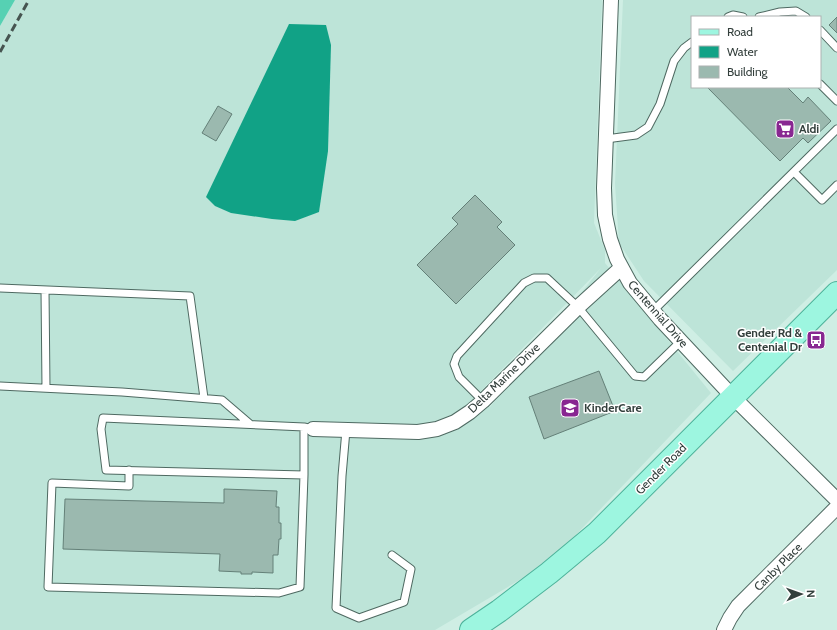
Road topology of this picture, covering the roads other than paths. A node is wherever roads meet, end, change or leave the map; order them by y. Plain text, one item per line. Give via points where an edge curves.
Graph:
1 (611, 0) edge
2 (763, 16) edge
3 (804, 16) edge
4 (821, 31) edge
5 (691, 43) edge
6 (837, 48) edge
7 (821, 85) edge
8 (837, 101) edge
9 (837, 130) edge
10 (606, 139) junction
11 (794, 172) junction
12 (837, 185) edge
13 (621, 268) junction
14 (0, 288) edge
15 (45, 290) junction
16 (837, 294) edge
17 (578, 307) junction
18 (653, 311) junction
19 (681, 341) junction
20 (0, 386) edge
21 (46, 388) junction
22 (733, 397) junction
23 (204, 398) junction
24 (483, 401) junction
25 (250, 424) junction
26 (309, 428) junction
27 (346, 430) junction
28 (129, 470) junction
29 (304, 475) junction
30 (837, 500) edge
31 (837, 507) edge
32 (392, 555) dead end
33 (471, 630) edge
34 (724, 630) edge

1 - 10 street, Centennial Drive
2 - 3 lane via 796,11
4 - 6 lane
5 - 10 lane via 674,61 660,104 648,128 636,136
7 - 8 lane
9 - 11 lane
10 - 13 street, Centennial Drive via 605,216 610,240
11 - 12 lane via 822,200
11 - 18 lane
13 - 17 street, Delta Marine Drive
13 - 18 street, Centennial Drive
14 - 15 lane
15 - 21 lane
15 - 23 lane via 190,296
16 - 22 main road, Gender Road
17 - 19 lane via 635,376 644,377
17 - 24 street, Delta Marine Drive
17 - 24 lane via 547,278 534,278 524,283 457,356 454,364 459,377
18 - 19 street, Centennial Drive
19 - 22 street, Centennial Drive
20 - 21 lane
21 - 23 lane
22 - 30 street, Centennial Drive
22 - 33 main road, Gender Road via 597,533 549,573
23 - 25 lane via 222,400
24 - 27 street, Delta Marine Drive via 454,422 437,429 418,432
25 - 26 lane
25 - 28 lane via 103,418 100,429 106,470
26 - 27 street, Delta Marine Drive
26 - 29 lane
27 - 32 lane via 336,608 359,618 404,602 411,569
28 - 29 lane
28 - 29 lane via 129,486 52,483 48,587 279,593 300,587
31 - 34 street, Canby Place via 738,606

